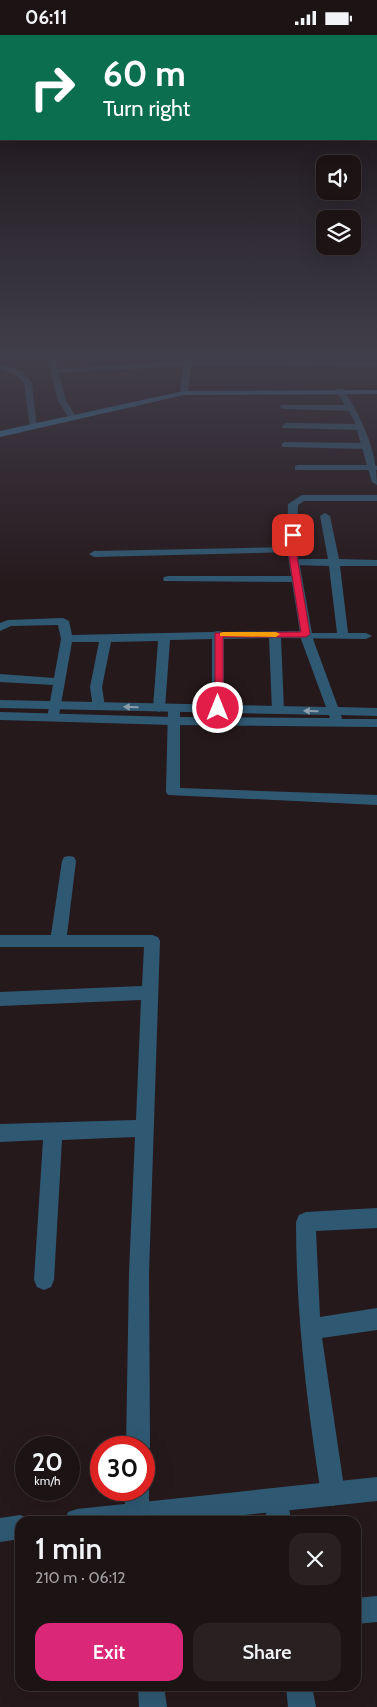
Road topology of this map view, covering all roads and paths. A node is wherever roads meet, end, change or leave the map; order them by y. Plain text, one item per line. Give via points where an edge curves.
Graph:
1 (362, 432) edge
2 (285, 445) dead end
3 (366, 446) junction
4 (298, 468) dead end
5 (374, 468) junction
6 (377, 482) edge
7 (377, 498) edge
8 (325, 516) dead end
9 (292, 550) junction
10 (94, 554) dead end
11 (294, 562) junction
12 (334, 562) junction
13 (377, 563) edge
14 (168, 579) dead end
15 (298, 579) junction
16 (0, 627) edge
17 (275, 634) junction
18 (218, 635) junction
19 (306, 635) junction
20 (164, 636) junction
21 (343, 636) junction
22 (366, 636) dead end
23 (106, 638) junction
24 (67, 639) junction
25 (0, 678) edge
26 (58, 682) junction
27 (0, 704) edge
28 (99, 707) junction
29 (158, 708) junction
30 (218, 708) junction
31 (278, 710) junction
32 (54, 712) junction
33 (377, 712) edge
34 (173, 715) junction
35 (0, 716) edge
36 (336, 716) junction
37 (377, 723) edge
38 (377, 800) edge
39 (69, 861) dead end
40 (0, 941) edge
41 (58, 941) junction
42 (150, 993) junction
43 (0, 999) edge
44 (145, 1128) junction
45 (53, 1131) junction
46 (0, 1133) edge
47 (377, 1218) edge
48 (44, 1280) dead end
49 (377, 1319) edge
50 (312, 1329) junction
51 (138, 1436) edge
52 (377, 1489) edge
53 (333, 1494) junction
54 (137, 1501) edge
55 (277, 1511) edge
56 (137, 1516) edge
57 (177, 1516) edge
58 (15, 1528) edge
59 (0, 1529) edge
60 (377, 1609) edge
61 (361, 1611) edge
62 (151, 1691) edge
63 (300, 1691) edge
64 (153, 1707) edge
65 (302, 1707) edge

1 - 3 street
2 - 3 street
3 - 5 street
4 - 5 street
5 - 6 street
7 - 9 street via 302,498 293,504
8 - 12 street
9 - 10 street
9 - 11 street
11 - 12 street
11 - 15 street
12 - 13 street
12 - 21 street
14 - 15 street
15 - 19 street
16 - 24 street via 8,623 63,621
17 - 18 street
17 - 19 street
17 - 31 street
18 - 20 street
18 - 30 street
19 - 21 street
19 - 36 street
20 - 23 street
20 - 29 street
21 - 22 street
23 - 24 street
23 - 28 street via 96,687
24 - 26 street
25 - 26 street
26 - 32 street
27 - 32 street
29 -> 28 street
28 - 32 street
29 - 34 street
30 - 31 street
30 - 34 street
36 -> 31 street
32 - 34 street
32 - 35 street
33 - 36 street
34 - 36 street
34 - 38 street via 173,792
36 - 37 street
39 - 41 street
40 - 41 street
41 - 42 street via 152,941
42 - 43 street
42 - 44 street
44 - 45 street
44 - 51 street via 139,1273
45 - 46 street
45 - 48 street
47 - 50 street via 306,1222
49 - 50 street
50 - 53 street via 318,1406
52 - 53 street
53 - 55 street
54 - 56 street
55 - 57 street
58 - 59 street
60 - 61 street
62 - 64 street
63 - 65 street

